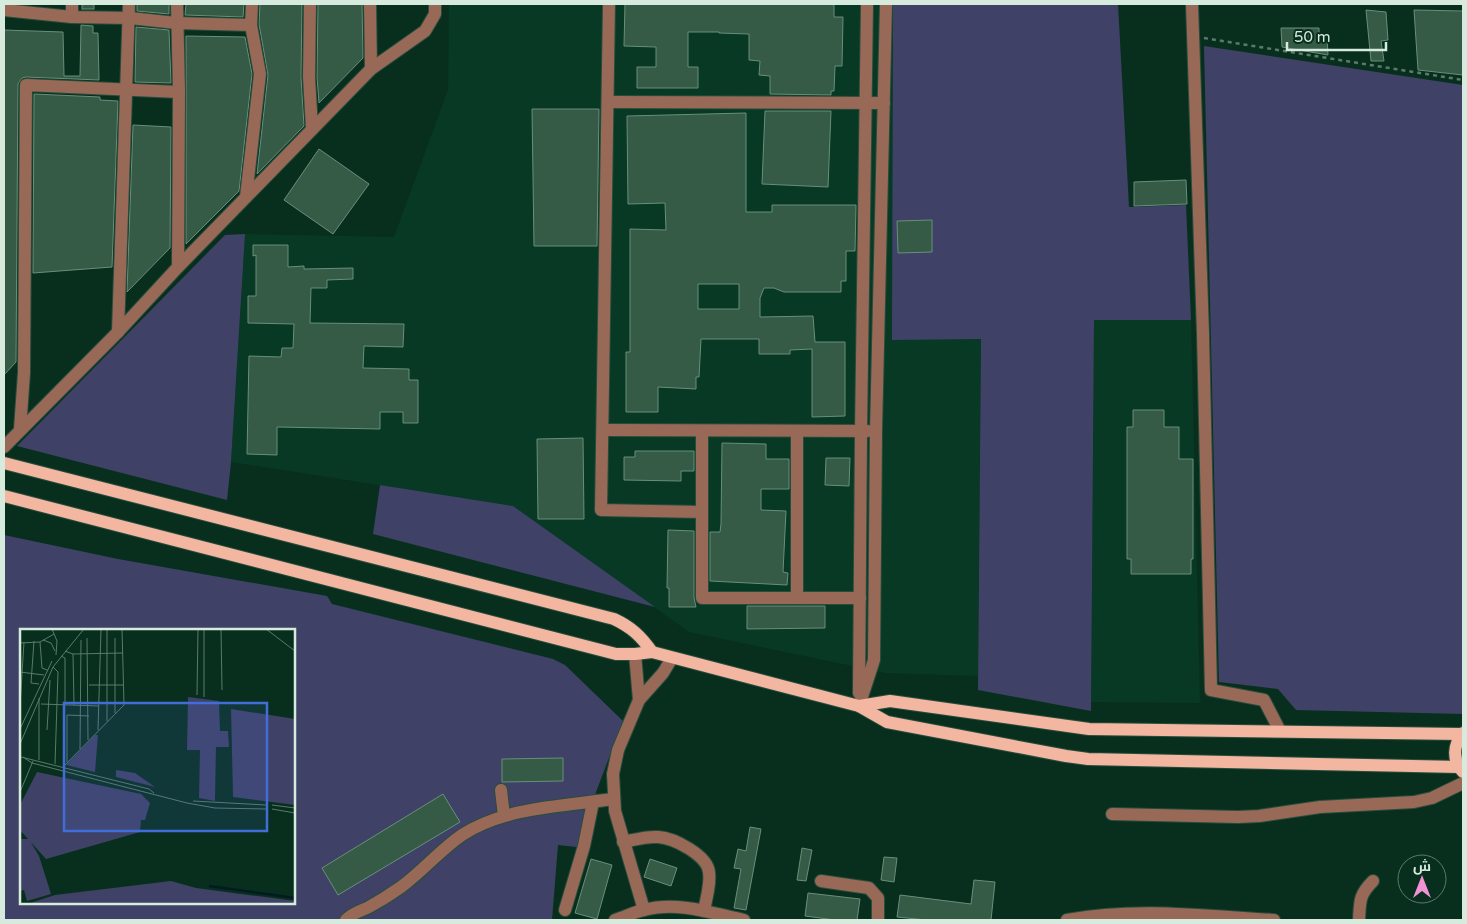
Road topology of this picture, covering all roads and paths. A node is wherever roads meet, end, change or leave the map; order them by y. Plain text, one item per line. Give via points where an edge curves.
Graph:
1 (130, 4) edge
2 (177, 4) edge
3 (252, 4) edge
4 (310, 4) edge
5 (370, 4) edge
6 (435, 4) edge
7 (610, 4) edge
8 (867, 4) edge
9 (886, 4) edge
10 (1192, 4) edge
11 (8, 8) edge
12 (72, 10) edge
13 (130, 18) junction
14 (176, 23) junction
15 (252, 24) junction
16 (1193, 37) junction
17 (371, 70) junction
18 (1463, 80) edge
19 (128, 89) junction
20 (179, 92) junction
21 (608, 102) junction
22 (865, 102) junction
23 (884, 103) junction
24 (312, 129) junction
25 (246, 197) junction
26 (178, 268) junction
27 (118, 332) junction
28 (20, 429) junction
29 (603, 430) junction
30 (702, 431) junction
31 (797, 431) junction
32 (861, 431) junction
33 (876, 431) junction
34 (4, 447) edge
35 (4, 462) edge
36 (4, 496) edge
37 (702, 512) junction
38 (797, 598) junction
39 (860, 598) junction
40 (652, 652) junction
41 (635, 654) junction
42 (672, 658) junction
43 (640, 700) junction
44 (859, 706) junction
45 (1280, 731) junction
46 (1463, 734) edge
47 (1462, 778) edge
48 (501, 790) dead end
49 (613, 799) junction
50 (593, 802) junction
51 (1112, 814) dead end
52 (504, 816) junction
53 (623, 842) junction
54 (821, 881) dead end
55 (1373, 881) dead end
56 (565, 910) dead end
57 (644, 910) junction
58 (704, 911) junction
59 (1158, 916) edge
60 (1118, 917) edge
61 (346, 920) edge
62 (615, 920) edge
63 (744, 920) edge
64 (878, 920) edge
65 (1068, 920) edge
66 (1274, 920) edge
67 (1359, 920) edge

1 - 13 street
2 - 14 street
3 - 15 street
4 - 24 street
5 - 17 street
6 - 17 street via 435,14 425,31
7 - 21 street
8 - 22 street
9 - 23 street
10 - 16 street
11 - 12 street
12 - 13 street
13 - 14 street
13 - 19 street
14 - 15 street
14 - 20 street
15 - 25 street via 260,74
16 - 18 path
16 - 45 street via 1210,690 1264,700
17 - 24 street
19 - 20 street
19 - 27 street
19 - 28 street via 26,85 24,373
20 - 26 street
21 - 22 street
21 - 29 street
22 - 23 street
22 - 32 street
23 - 33 street
24 - 25 street
25 - 26 street
26 - 27 street
27 - 28 street
28 - 34 street
29 - 30 street
29 - 37 street via 602,510
30 - 31 street
30 - 37 street
31 - 32 street
31 - 38 street
32 - 33 street
32 - 39 street
33 - 44 street via 874,660
35 - 40 main road via 614,619 642,638
36 - 41 main road via 616,654
37 - 38 street via 702,598
38 - 39 street
39 - 44 street
40 - 41 main road
40 - 42 main road
41 - 43 street
42 - 43 street
42 - 44 main road
43 - 49 street via 618,750 613,774
44 - 45 main road via 890,701 1089,729
44 - 47 main road via 887,722 1088,759
45 - 46 main road
46 - 47 main road via 1455,750
47 - 51 street via 1432,798 1414,802 1320,807 1238,818
48 - 52 street
49 - 50 street
49 - 53 street
50 - 52 street
50 - 56 street
52 - 61 street via 476,826 451,843 400,888
53 - 57 street
53 - 58 street via 648,837 667,838 700,856 710,875
54 - 64 street via 869,888 878,898
55 - 67 street via 1362,893
57 - 58 street via 676,906
57 - 62 street
58 - 63 street
59 - 60 street
59 - 66 street
60 - 65 street

